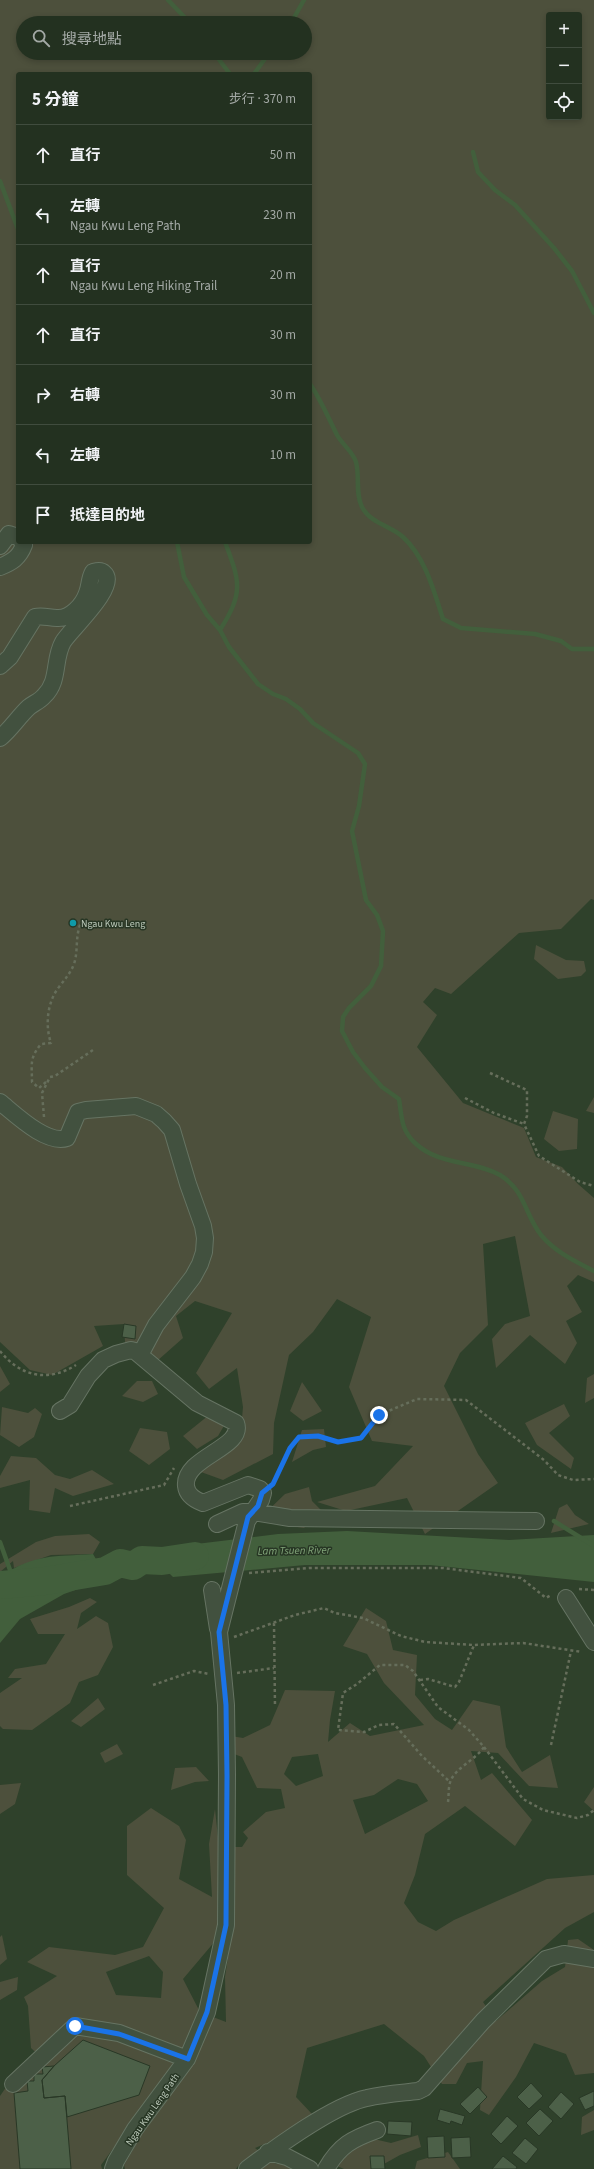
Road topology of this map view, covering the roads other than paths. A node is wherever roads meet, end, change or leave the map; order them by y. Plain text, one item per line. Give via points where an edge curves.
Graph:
1 (16, 536) edge
2 (23, 544) edge
3 (0, 546) edge
4 (0, 567) edge
5 (0, 666) edge
6 (0, 738) edge
7 (0, 1102) edge
8 (140, 1354) junction
9 (60, 1411) dead end
10 (253, 1512) junction
11 (536, 1521) dead end
12 (217, 1524) dead end
13 (212, 1590) dead end
14 (566, 1598) road end
15 (219, 1637) junction
16 (590, 1647) edge
17 (594, 1959) edge
18 (188, 2059) junction
19 (13, 2084) dead end
20 (377, 2130) dead end
21 (268, 2152) junction
22 (113, 2169) edge
23 (247, 2169) edge
24 (310, 2169) edge
25 (326, 2169) edge

1 - 3 street via 9,534
2 - 4 street via 21,554 12,562
5 - 6 street via 10,658 35,617 63,617 75,611 88,592 93,572 104,572 107,582 102,592 91,610 63,642 55,679 50,688
7 - 8 street via 29,1125 48,1136 62,1140 67,1138 78,1112 136,1106 156,1114 172,1130 203,1226 204,1252 193,1277 156,1325
8 - 9 street via 130,1350 103,1360 88,1376 70,1405
8 - 10 street, Ngau Kwu Leng Path via 197,1403 236,1423 237,1432 229,1441 193,1468 187,1479 186,1489 195,1500 202,1503 248,1485 255,1486 262,1493 261,1500
10 - 11 street via 290,1518
10 - 12 street via 243,1512
10 - 15 street, Ngau Kwu Leng Path via 248,1517
13 - 15 street
14 - 16 street
15 - 18 street, Ngau Kwu Leng Path via 226,1705 226,1925 207,2012
17 - 21 street via 564,1954 546,1959 482,2021 424,2088 356,2101
18 - 19 street via 119,2034 75,2026
18 - 22 street, Ngau Kwu Leng Path via 135,2129
20 - 25 street via 344,2144
21 - 23 street
21 - 24 street via 287,2157

